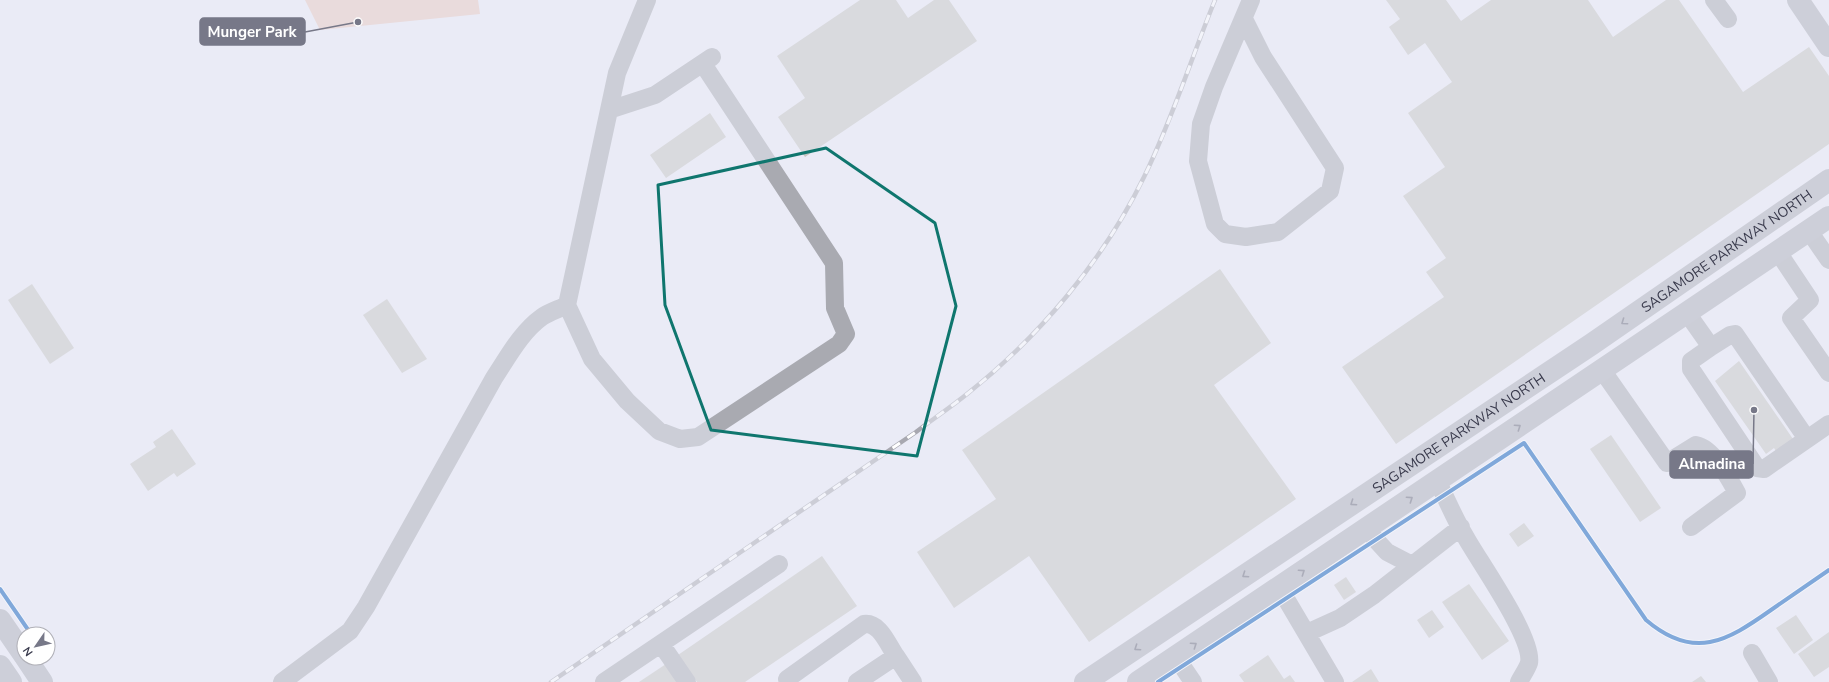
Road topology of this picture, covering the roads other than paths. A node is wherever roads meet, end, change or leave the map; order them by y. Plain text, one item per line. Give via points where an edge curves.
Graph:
1 (647, 0) edge
2 (1251, 0) edge
3 (1714, 0) edge
4 (1798, 0) edge
5 (1244, 19) junction
6 (1728, 19) dead end
7 (1829, 46) edge
8 (609, 110) junction
9 (1829, 180) edge
10 (1829, 217) edge
11 (1809, 231) junction
12 (1778, 252) junction
13 (1829, 260) edge
14 (567, 305) junction
15 (1687, 313) junction
16 (1711, 348) junction
17 (1602, 370) junction
18 (1829, 373) edge
19 (1829, 424) edge
20 (1807, 439) junction
21 (1437, 481) junction
22 (1461, 527) junction
23 (1691, 527) dead end
24 (1366, 529) junction
25 (779, 564) dead end
26 (1412, 565) junction
27 (1279, 587) junction
28 (0, 620) edge
29 (1307, 633) junction
30 (16, 643) edge
31 (661, 644) junction
32 (1752, 653) dead end
33 (896, 656) junction
34 (1176, 657) junction
35 (0, 666) edge
36 (31, 666) edge
37 (786, 681) edge
38 (11, 682) edge
39 (42, 682) edge
40 (282, 682) edge
41 (604, 682) edge
42 (687, 682) edge
43 (857, 682) edge
44 (913, 682) edge
45 (1085, 682) edge
46 (1138, 682) edge
47 (1193, 682) edge
48 (1335, 682) edge
49 (1519, 682) edge
50 (1770, 682) edge

1 - 8 street via 617,73
2 - 5 street
3 - 6 street
4 - 7 main road
5 - 5 street via 1201,124 1198,161 1214,224 1225,234 1246,237 1278,232 1330,191 1335,168 1263,57
8 - 14 street
8 - 14 street via 655,95 708,61 834,263 835,308 846,334 839,344 698,437 680,439 658,431 627,401 592,359
9 -> 45 main road, SAGAMORE PARKWAY NORTH via 1592,344
10 - 11 main road, SAGAMORE PARKWAY NORTH
11 - 12 main road, SAGAMORE PARKWAY NORTH
11 - 13 street
12 - 15 main road, SAGAMORE PARKWAY NORTH
12 - 18 street via 1810,300 1791,318
14 - 40 street via 542,317 515,345 350,631
15 - 16 street
15 - 17 main road, SAGAMORE PARKWAY NORTH
16 - 20 street via 1730,335 1736,334
16 - 20 street via 1691,362 1691,369 1757,468 1764,469
21 -> 17 main road, SAGAMORE PARKWAY NORTH
17 - 23 street via 1667,463 1696,445 1704,446 1729,476 1737,493
19 - 20 street
21 - 22 street
24 -> 21 main road, SAGAMORE PARKWAY NORTH
22 - 26 street
22 - 49 street via 1516,620 1526,645 1529,662
24 - 26 street via 1387,552
27 -> 24 main road, SAGAMORE PARKWAY NORTH
25 - 31 street
26 - 29 street via 1340,618
27 - 29 street
34 -> 27 main road, SAGAMORE PARKWAY NORTH
28 - 30 main road
29 - 48 street
31 - 41 street
31 - 42 street
32 - 50 street
33 - 37 street via 877,628 864,624
33 - 43 street
33 - 44 street
34 - 46 main road, SAGAMORE PARKWAY NORTH
34 - 47 street
35 - 38 main road
36 - 39 main road

